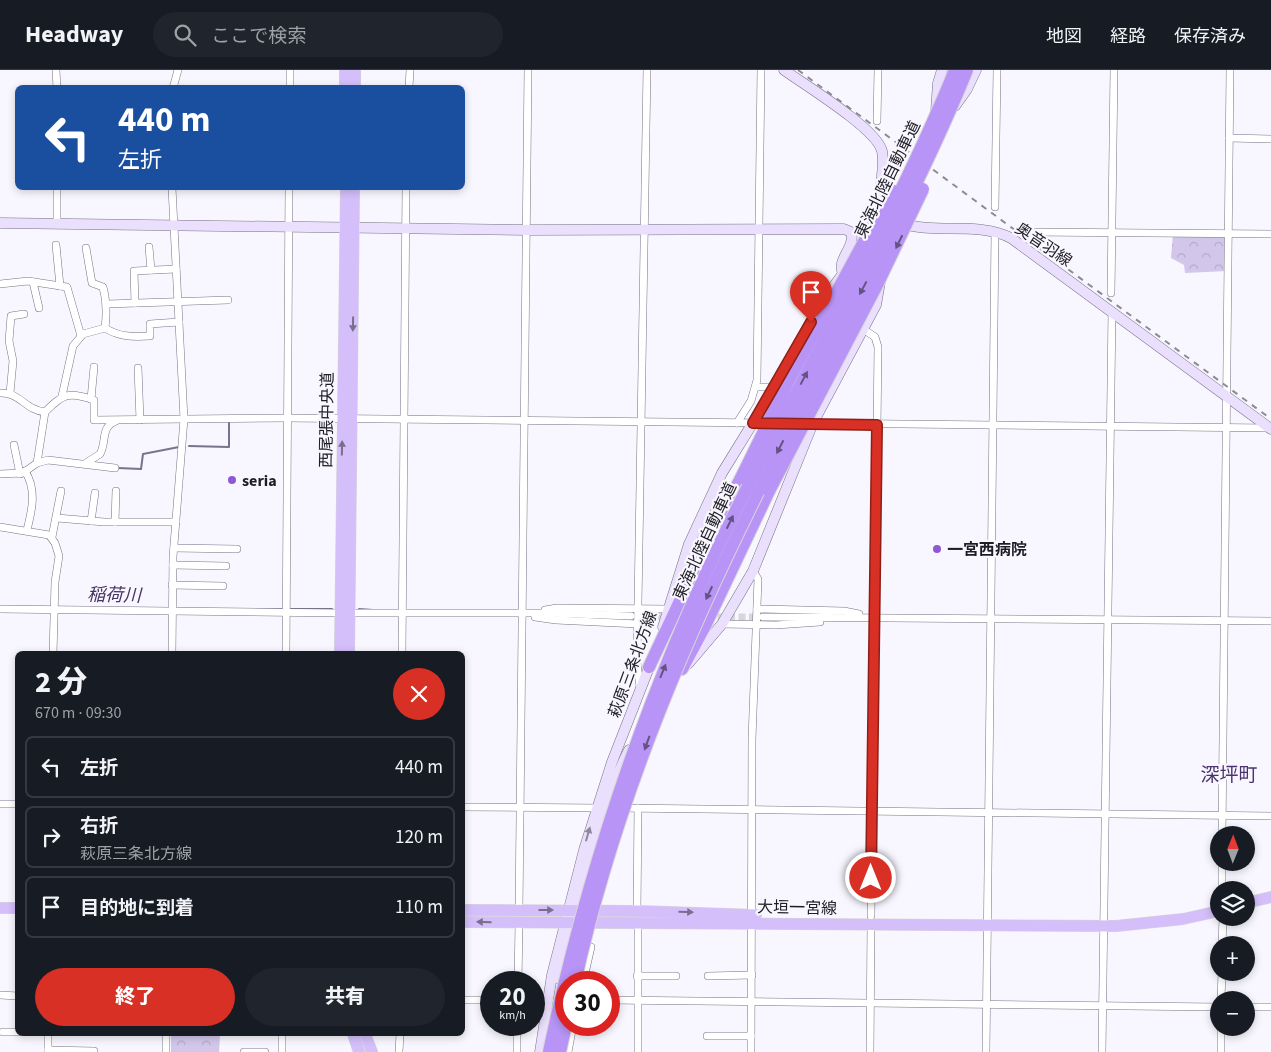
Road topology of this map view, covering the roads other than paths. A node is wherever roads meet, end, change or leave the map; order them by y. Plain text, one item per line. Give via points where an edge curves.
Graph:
1 (56, 70) edge
2 (178, 70) edge
3 (290, 70) edge
4 (345, 70) edge
5 (355, 70) edge
6 (410, 70) edge
7 (528, 70) edge
8 (646, 70) edge
9 (761, 70) edge
10 (784, 70) edge
11 (878, 70) edge
12 (942, 70) edge
13 (951, 70) edge
14 (955, 70) edge
15 (967, 70) edge
16 (976, 70) edge
17 (997, 70) edge
18 (1114, 70) edge
19 (1230, 70) edge
20 (56, 85) edge
21 (174, 85) edge
22 (290, 85) edge
23 (345, 85) edge
24 (354, 85) edge
25 (409, 85) edge
26 (955, 99) junction
27 (877, 122) dead end
28 (1229, 138) junction
29 (931, 139) junction
30 (1271, 139) edge
31 (57, 190) edge
32 (172, 190) edge
33 (289, 190) edge
34 (346, 190) edge
35 (354, 190) edge
36 (406, 190) edge
37 (995, 207) dead end
38 (893, 218) junction
39 (0, 223) edge
40 (57, 224) junction
41 (174, 225) junction
42 (289, 226) junction
43 (350, 227) junction
44 (405, 228) junction
45 (643, 229) junction
46 (758, 229) junction
47 (527, 230) junction
48 (995, 232) junction
49 (1030, 232) dead end
50 (1113, 234) junction
51 (1227, 234) junction
52 (1271, 234) edge
53 (56, 245) dead end
54 (149, 247) dead end
55 (86, 248) dead end
56 (176, 269) junction
57 (151, 270) junction
58 (843, 273) junction
59 (33, 282) junction
60 (0, 284) edge
61 (60, 286) junction
62 (1111, 293) dead end
63 (228, 300) dead end
64 (178, 302) junction
65 (135, 303) junction
66 (107, 304) junction
67 (820, 305) junction
68 (39, 308) dead end
69 (1112, 310) junction
70 (24, 314) dead end
71 (179, 322) junction
72 (105, 328) junction
73 (863, 328) junction
74 (81, 336) junction
75 (94, 367) dead end
76 (138, 368) dead end
77 (756, 387) junction
78 (775, 388) junction
79 (0, 393) edge
80 (10, 393) junction
81 (62, 396) junction
82 (1228, 397) junction
83 (91, 399) junction
84 (45, 412) junction
85 (287, 418) junction
86 (347, 418) junction
87 (184, 419) junction
88 (406, 419) junction
89 (118, 420) junction
90 (140, 420) junction
91 (524, 420) junction
92 (643, 422) junction
93 (737, 423) junction
94 (753, 423) junction
95 (813, 423) junction
96 (877, 425) junction
97 (994, 425) junction
98 (1110, 426) junction
99 (1226, 428) junction
100 (1270, 428) edge
101 (14, 445) dead end
102 (37, 463) junction
103 (86, 463) junction
104 (115, 468) dead end
105 (22, 472) junction
106 (1, 475) edge
107 (61, 491) dead end
108 (116, 492) dead end
109 (95, 493) dead end
110 (57, 518) junction
111 (91, 521) junction
112 (115, 522) junction
113 (176, 522) junction
114 (0, 528) edge
115 (27, 530) junction
116 (52, 537) junction
117 (174, 548) junction
118 (238, 549) dead end
119 (173, 565) junction
120 (226, 566) dead end
121 (753, 571) junction
122 (172, 585) junction
123 (223, 586) dead end
124 (53, 609) junction
125 (638, 609) junction
126 (668, 609) junction
127 (757, 609) junction
128 (0, 610) edge
129 (172, 611) junction
130 (286, 612) junction
131 (345, 613) junction
132 (402, 614) junction
133 (522, 615) junction
134 (631, 616) tunnel mouth
135 (763, 617) tunnel mouth
136 (875, 617) junction
137 (992, 619) junction
138 (1106, 620) junction
139 (1224, 621) junction
140 (1271, 621) edge
141 (638, 624) junction
142 (722, 624) junction
143 (756, 625) junction
144 (53, 651) edge
145 (172, 651) edge
146 (286, 651) edge
147 (340, 651) edge
148 (349, 651) edge
149 (402, 651) edge
150 (649, 667) junction
151 (680, 673) junction
152 (640, 688) junction
153 (0, 804) edge
154 (15, 804) edge
155 (465, 807) edge
156 (520, 807) junction
157 (601, 808) junction
158 (638, 808) junction
159 (754, 809) junction
160 (871, 811) junction
161 (988, 813) junction
162 (1105, 813) junction
163 (1223, 815) junction
164 (1271, 816) edge
165 (1222, 826) edge
166 (1271, 890) edge
167 (1255, 894) edge
168 (1271, 897) edge
169 (1255, 901) edge
170 (1210, 906) edge
171 (0, 908) edge
172 (15, 908) edge
173 (465, 910) edge
174 (519, 910) junction
175 (571, 910) junction
176 (1210, 913) edge
177 (0, 914) edge
178 (15, 914) edge
179 (637, 916) junction
180 (752, 918) junction
181 (871, 920) junction
182 (988, 921) junction
183 (465, 922) edge
184 (568, 922) junction
185 (1105, 922) junction
186 (519, 923) junction
187 (592, 947) dead end
188 (518, 971) edge
189 (578, 971) edge
190 (586, 971) edge
191 (637, 976) junction
192 (676, 976) dead end
193 (708, 976) dead end
194 (752, 976) junction
195 (0, 995) edge
196 (15, 996) edge
197 (465, 1000) edge
198 (480, 1000) edge
199 (547, 1000) joint
200 (620, 1000) edge
201 (637, 1000) junction
202 (752, 1001) junction
203 (869, 1003) junction
204 (986, 1004) junction
205 (1102, 1005) junction
206 (1210, 1007) edge
207 (1255, 1007) edge
208 (1271, 1007) edge
209 (3, 1032) dead end
210 (15, 1032) edge
211 (48, 1036) edge
212 (166, 1036) edge
213 (282, 1036) edge
214 (354, 1036) edge
215 (366, 1036) edge
216 (400, 1036) edge
217 (518, 1036) edge
218 (549, 1036) junction
219 (563, 1036) edge
220 (571, 1036) edge
221 (707, 1036) dead end
222 (752, 1036) junction
223 (1221, 1036) edge
224 (570, 1040) junction
225 (48, 1051) edge
226 (94, 1051) edge
227 (166, 1052) edge
228 (244, 1052) edge
229 (265, 1052) edge
230 (282, 1052) edge
231 (359, 1052) edge
232 (372, 1052) edge
233 (399, 1052) edge
234 (517, 1052) edge
235 (540, 1052) edge
236 (548, 1052) edge
237 (560, 1052) edge
238 (568, 1052) edge
239 (638, 1052) edge
240 (751, 1052) edge
241 (870, 1052) edge
242 (986, 1052) edge
243 (1102, 1052) edge
244 (1221, 1052) edge

1 - 20 street
2 - 21 street
3 - 22 street
4 - 23 main road
5 - 24 main road
6 - 25 street
7 - 47 street
8 - 45 street
9 - 46 street
10 - 38 main road via 866,129 879,143 883,159 882,205
11 - 27 street
12 - 29 main road, 萩原三条北方線
13 - 150 highway, bridge via 920,138 789,380 714,528
236 -> 14 highway, 東海北陸自動車道, bridge via 591,880 624,775 665,666 733,516 908,175
15 - 26 highway, 東海北陸自動車道, bridge
16 - 29 main road, 萩原三条北方線 via 967,89
17 - 37 street
18 - 50 street
19 - 28 street
26 -> 151 highway, bridge via 927,179 900,239
26 -> 189 highway, 東海北陸自動車道, bridge via 919,181 776,456 699,615 631,787
28 - 30 street
28 - 51 street
29 - 38 main road, 萩原三条北方線
31 - 40 street
32 - 41 street
33 - 42 street
34 - 43 main road, 西尾張中央道
35 - 43 main road, 西尾張中央道
36 - 44 street
38 - 48 main road, 奥音羽線 via 923,229
38 - 58 main road, 萩原三条北方線 via 881,235
38 - 73 main road, 萩原三条北方線 via 884,246 879,296
39 - 40 main road
40 - 41 main road
41 - 42 main road
41 - 56 street
42 - 43 main road
42 - 85 street
43 - 44 main road
43 - 86 main road, 西尾張中央道
44 - 47 main road
44 - 88 street
45 - 46 main road
45 - 47 main road
45 - 92 street
46 - 58 main road via 850,230 853,242 841,264
46 - 77 street
47 - 91 street
48 - 69 main road, 奥音羽線 via 1011,238
48 - 97 street
49 - 50 street
50 - 51 street
50 - 62 street
51 - 52 street
51 - 82 street
53 - 61 street
54 - 57 street
55 - 66 street via 92,283 104,288
56 - 57 street
56 - 64 street
57 - 65 street via 134,270
58 - 67 main road, 萩原三条北方線
59 - 60 street
59 - 61 street
59 - 68 street
61 - 74 street via 69,289
63 - 64 street
64 - 65 street
64 - 71 street
65 - 66 street
66 - 72 street
67 - 73 street
67 - 78 main road, 萩原三条北方線
69 - 82 main road, 奥音羽線
69 - 98 street
70 - 80 street via 11,316 9,341 13,366
71 - 72 street via 150,324 150,336 118,335
71 - 87 street
72 - 74 street
73 - 95 main road, 萩原三条北方線
73 - 96 street via 877,342
74 - 81 street via 70,353
75 - 83 street
76 - 90 street
77 - 78 street
77 - 93 street via 752,401
78 - 94 main road, 萩原三条北方線
79 - 80 street
80 - 84 street via 33,410
81 - 83 street
81 - 84 street
82 - 99 street
82 - 100 main road, 奥音羽線
83 - 89 street via 94,400 94,420
84 - 102 street
85 - 86 street
85 - 87 street
85 - 130 street
86 - 88 street
86 - 131 main road, 西尾張中央道
87 - 90 street
87 - 113 street
88 - 91 street
88 - 132 street
89 - 90 street
89 - 103 street via 108,424 100,454
91 - 92 street
91 - 133 street
92 - 93 street
92 - 125 street
93 - 94 street
94 - 95 street
94 - 126 main road, 萩原三条北方線 via 707,503 689,544
95 - 96 street
95 - 121 main road, 萩原三条北方線
96 - 97 street
96 - 136 street
97 - 98 street
97 - 137 street
98 - 99 street
98 - 138 street
99 - 100 street
99 - 139 street
101 - 105 street
102 - 103 street via 61,460
102 - 105 street
103 - 104 street
105 - 106 street
105 - 115 street via 33,488
107 - 110 street
108 - 112 street
109 - 111 street
110 - 111 street
110 - 116 street
111 - 112 street
112 - 113 street
113 - 117 street
114 - 115 street
115 - 116 street
116 - 124 street via 59,556
117 - 118 street
117 - 119 street
119 - 120 street
119 - 122 street
121 - 127 street via 758,579
121 - 142 main road, 萩原三条北方線
122 - 123 street
122 - 129 street
124 - 128 street
124 - 129 street
124 - 144 street
125 - 126 street
125 - 133 street via 557,608
125 - 141 street
126 - 150 main road, 萩原三条北方線
127 - 136 street via 844,611
127 - 143 street
129 - 130 street
129 - 145 street
130 - 131 street
130 - 146 street
131 - 132 street
131 - 147 main road, 西尾張中央道
131 - 148 main road, 西尾張中央道
132 - 133 street
132 - 149 street
133 - 134 street
133 - 141 street
133 - 156 street
135 - 136 street
136 - 137 street
136 - 143 street
136 - 160 street
137 - 138 street
137 - 161 street
138 - 139 street
138 - 162 street
139 - 140 street
139 - 163 street
141 - 152 street
142 - 143 street
142 - 151 main road, 萩原三条北方線
143 - 159 street via 752,740
150 - 152 main road, 萩原三条北方線
151 - 157 main road, 萩原三条北方線 via 632,744
152 - 157 main road, 萩原三条北方線
153 - 154 street
155 - 156 street
156 - 157 street
156 - 174 street
157 - 158 street
157 - 175 main road, 萩原三条北方線
158 - 159 street
158 - 179 street
159 - 160 street
159 - 180 street
160 - 161 street
160 - 181 street
161 - 162 street
161 - 182 street
162 - 163 street
162 - 185 street
163 - 164 street
163 - 165 street
166 - 167 main road
168 - 169 main road
170 - 185 main road, 大垣一宮線
171 - 172 main road
173 - 174 main road, 大垣一宮線
174 -> 175 main road, 大垣一宮線
175 - 179 main road, 大垣一宮線
175 - 184 main road, 萩原三条北方線
176 - 185 main road, 大垣一宮線 via 1146,924
177 - 178 main road
179 - 180 main road, 大垣一宮線
179 - 184 main road, 大垣一宮線
179 - 191 street
180 - 181 main road, 大垣一宮線
180 - 194 street
181 - 182 main road, 大垣一宮線
181 - 203 street
182 - 185 main road, 大垣一宮線
182 - 204 street
186 -> 183 main road, 大垣一宮線
184 - 186 main road, 大垣一宮線
184 - 199 main road, 萩原三条北方線
184 - 218 main road, 萩原三条北方線
185 - 205 street
186 - 188 street
187 - 190 street
191 - 192 street
191 - 201 street
193 - 194 street
194 - 202 street
195 - 196 street
197 - 198 street
199 - 235 main road, 萩原三条北方線
200 - 201 street
201 - 202 street
201 - 239 street
202 - 203 street
202 - 222 street
203 - 204 street
203 - 241 street
204 - 205 street
204 - 242 street
205 - 206 street
205 - 243 street
207 - 208 street
209 - 210 street
211 - 225 street
212 - 227 street
213 - 230 street
214 - 231 main road
215 - 232 main road
216 - 233 street
217 - 234 street
218 - 224 street
218 - 236 main road, 萩原三条北方線
219 - 237 highway, bridge
220 - 224 street
221 - 222 street
222 - 240 street
223 - 244 street
224 - 238 street
225 - 226 street
228 - 229 street

